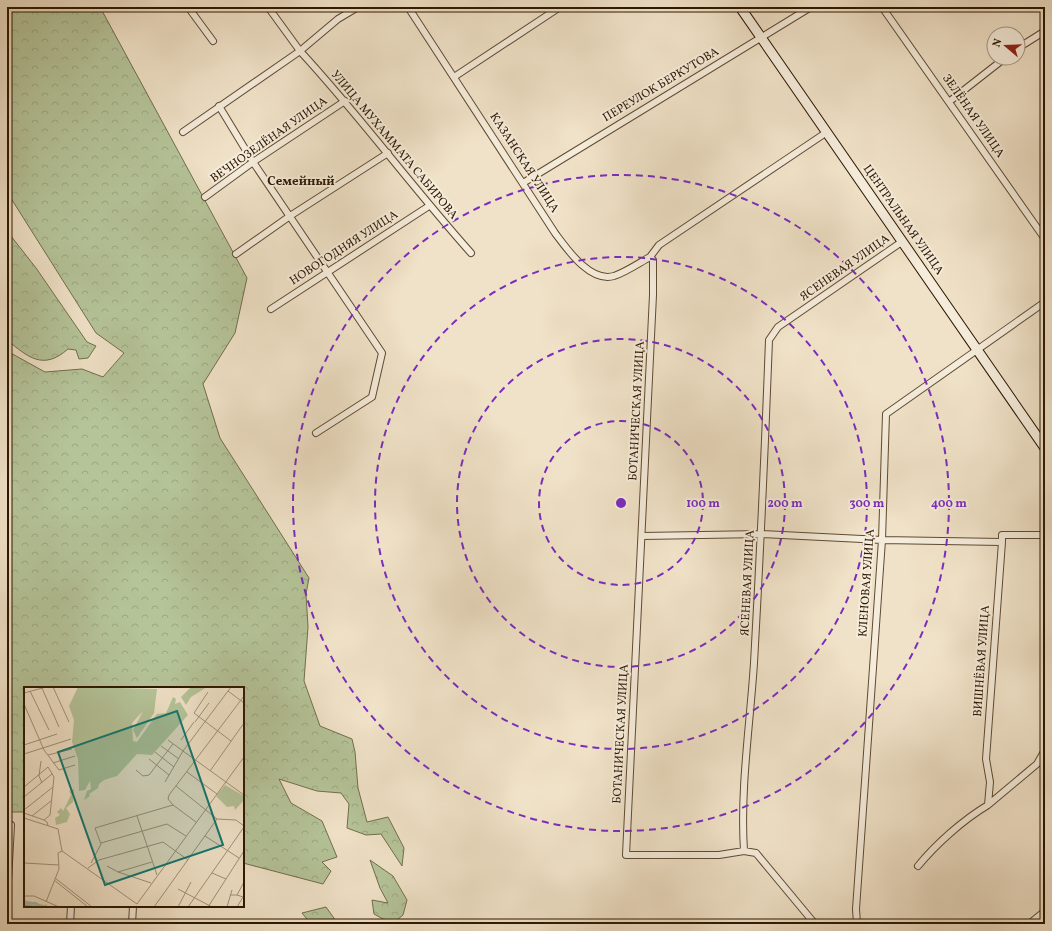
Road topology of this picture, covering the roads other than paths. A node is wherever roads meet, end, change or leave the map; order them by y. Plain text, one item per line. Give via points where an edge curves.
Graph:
1 (188, 7) edge
2 (268, 7) edge
3 (358, 7) edge
4 (408, 7) edge
5 (560, 7) edge
6 (740, 7) edge
7 (811, 7) edge
8 (882, 7) edge
9 (1045, 32) edge
10 (761, 37) junction
11 (213, 41) dead end
12 (1026, 43) edge
13 (300, 51) junction
14 (995, 66) edge
15 (454, 77) junction
16 (345, 101) junction
17 (950, 101) junction
18 (219, 106) junction
19 (183, 132) dead end
20 (827, 132) junction
21 (388, 153) junction
22 (253, 162) junction
23 (523, 182) junction
24 (205, 197) dead end
25 (429, 206) junction
26 (290, 216) junction
27 (1045, 239) edge
28 (903, 241) junction
29 (471, 253) dead end
30 (236, 254) dead end
31 (650, 257) junction
32 (327, 272) junction
33 (1045, 302) edge
34 (271, 309) dead end
35 (977, 348) junction
36 (316, 433) dead end
37 (1045, 448) edge
38 (762, 534) junction
39 (1045, 535) edge
40 (642, 536) junction
41 (882, 540) junction
42 (1002, 542) junction
43 (1045, 750) edge
44 (988, 805) junction
45 (11, 825) dead end
46 (744, 851) junction
47 (918, 866) dead end
48 (7, 900) edge
49 (71, 907) edge
50 (133, 907) edge
51 (1045, 911) edge
52 (70, 924) edge
53 (132, 924) edge
54 (815, 924) edge
55 (857, 924) edge
56 (1029, 924) edge

1 - 11 street
2 - 13 street, УЛИЦА МУХАММАТА САБИРОВА
3 - 13 street via 338,19
4 - 15 street, КАЗАНСКАЯ УЛИЦА
5 - 15 street
6 - 10 street, ЦЕНТРАЛЬНАЯ УЛИЦА
7 - 10 street, ПЕРЕУЛОК БЕРКУТОВА
8 - 17 street, ЗЕЛЁНАЯ УЛИЦА
9 - 12 street
10 - 20 street, ЦЕНТРАЛЬНАЯ УЛИЦА
10 - 23 street, ПЕРЕУЛОК БЕРКУТОВА
13 - 16 street, УЛИЦА МУХАММАТА САБИРОВА
13 - 18 street
14 - 17 street
15 - 23 street, КАЗАНСКАЯ УЛИЦА
16 - 21 street, УЛИЦА МУХАММАТА САБИРОВА
16 - 22 street, ВЕЧНОЗЕЛЁНАЯ УЛИЦА
17 - 27 street, ЗЕЛЁНАЯ УЛИЦА
18 - 19 street
18 - 22 street
20 - 28 street, ЦЕНТРАЛЬНАЯ УЛИЦА
20 - 31 street via 659,245
21 - 25 street, УЛИЦА МУХАММАТА САБИРОВА
21 - 26 street
22 - 24 street, ВЕЧНОЗЕЛЁНАЯ УЛИЦА
22 - 26 street
23 - 31 street, КАЗАНСКАЯ УЛИЦА via 569,253 585,268 600,276 614,276
25 - 29 street, УЛИЦА МУХАММАТА САБИРОВА
25 - 32 street, НОВОГОДНЯЯ УЛИЦА
26 - 30 street
26 - 32 street
28 - 35 street, ЦЕНТРАЛЬНАЯ УЛИЦА
28 - 38 street, ЯСЕНЕВАЯ УЛИЦА via 778,327 769,340
31 - 40 street, БОТАНИЧЕСКАЯ УЛИЦА via 653,295
32 - 34 street, НОВОГОДНЯЯ УЛИЦА
32 - 36 street via 382,352 372,397
33 - 35 street, КЛЕНОВАЯ УЛИЦА
35 - 37 street, ЦЕНТРАЛЬНАЯ УЛИЦА
35 - 41 street, КЛЕНОВАЯ УЛИЦА via 886,414
38 - 40 street
38 - 41 street
38 - 46 street, ЯСЕНЕВАЯ УЛИЦА via 742,818
39 - 42 street via 1002,535
40 - 46 street, БОТАНИЧЕСКАЯ УЛИЦА via 626,856 719,855
41 - 42 street
41 - 55 street, КЛЕНОВАЯ УЛИЦА
42 - 44 street, ВИШНЁВАЯ УЛИЦА via 986,759 990,782
43 - 44 street via 1037,764
44 - 47 street via 941,841
45 - 48 street
46 - 54 street via 756,853
49 - 52 street
50 - 53 street
51 - 56 street

